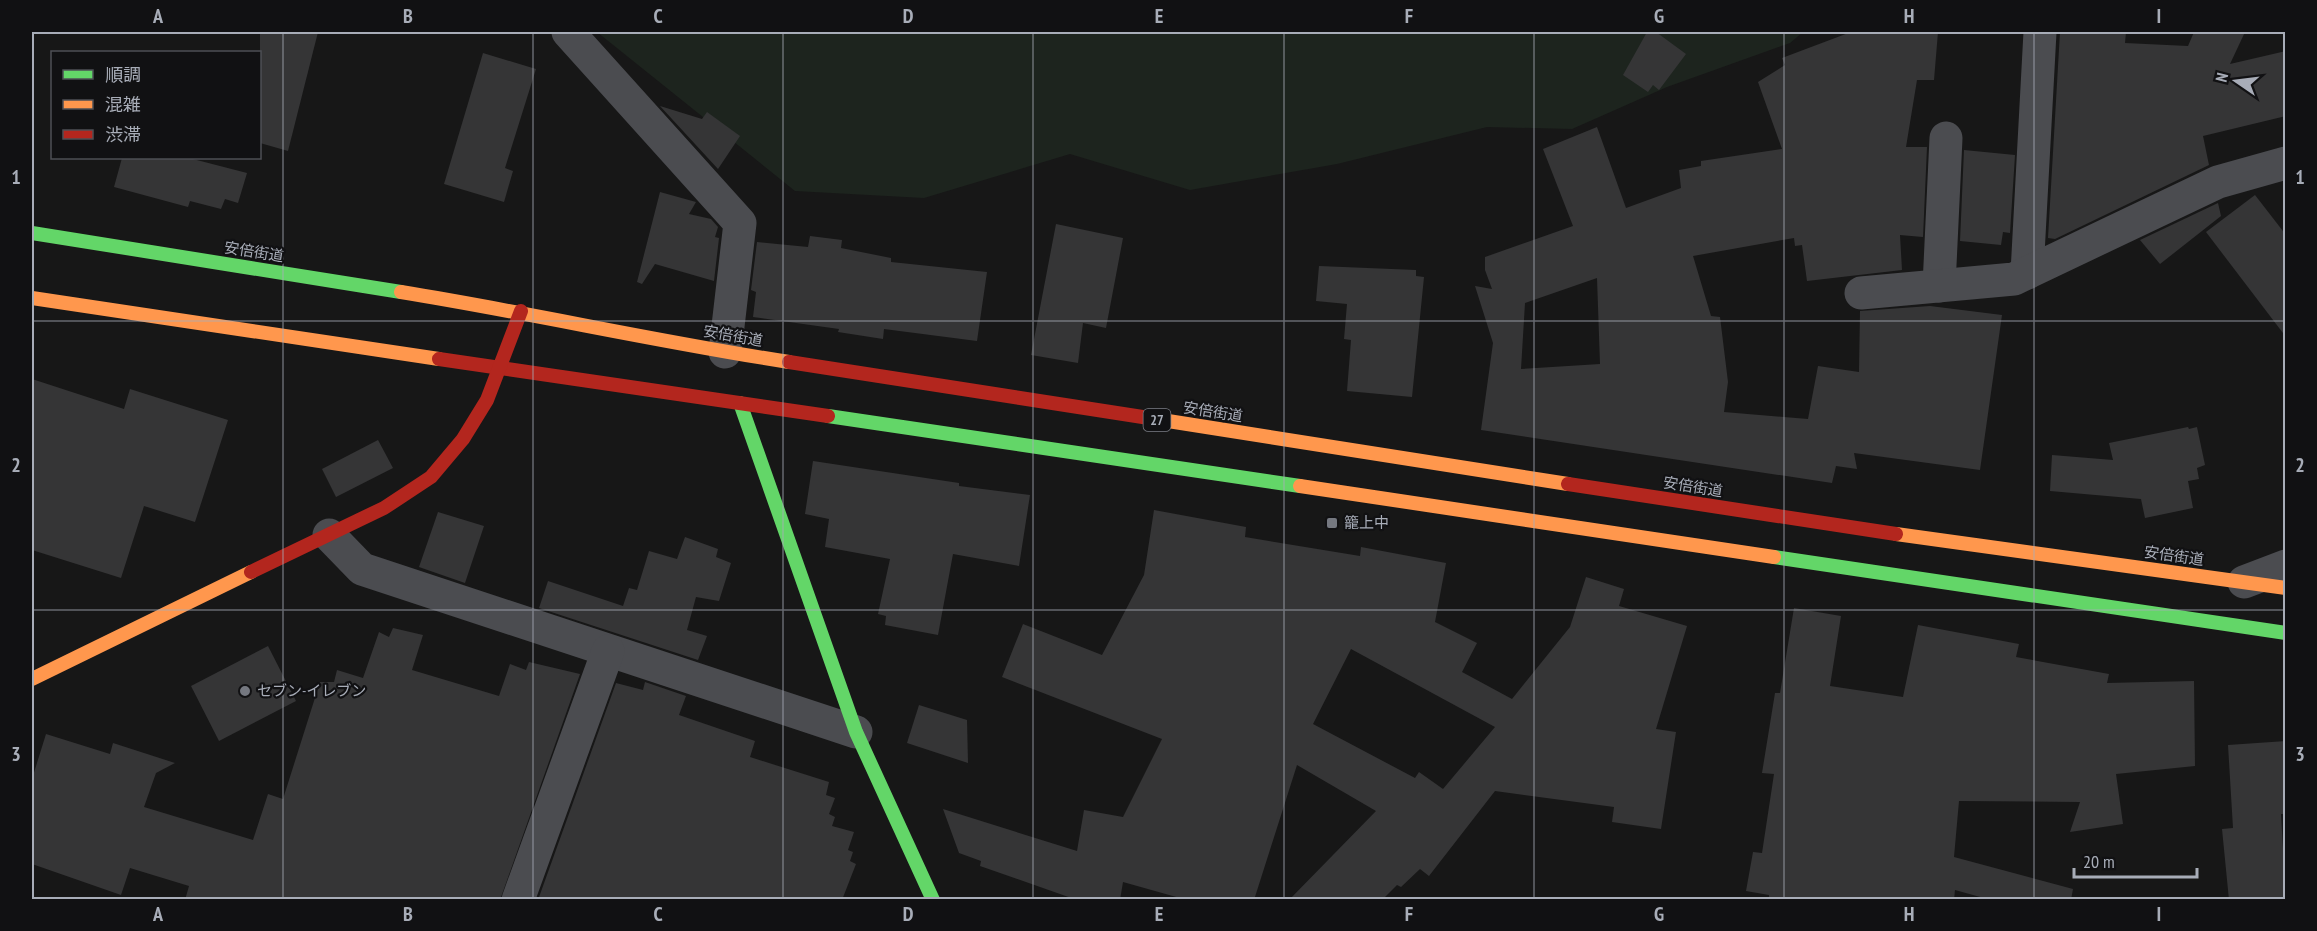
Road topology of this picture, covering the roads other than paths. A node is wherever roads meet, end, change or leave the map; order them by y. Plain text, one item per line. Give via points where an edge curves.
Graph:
1 (568, 32) edge
2 (2040, 32) edge
3 (1946, 138) dead end
4 (2286, 163) edge
5 (32, 233) edge
6 (2027, 273) junction
7 (1940, 286) junction
8 (1862, 293) dead end
9 (32, 298) edge
10 (521, 311) junction
11 (724, 352) junction
12 (504, 368) junction
13 (740, 403) junction
14 (329, 535) junction
15 (2286, 566) edge
16 (2244, 582) junction
17 (2286, 588) edge
18 (2286, 633) edge
19 (608, 651) junction
20 (32, 679) edge
21 (856, 732) junction
22 (518, 900) edge
23 (933, 900) edge

1 - 11 street via 740,223
2 - 6 street
3 - 7 street
4 - 6 street via 2218,182
5 - 10 main road, 安倍街道 / 27
6 - 7 street via 2014,279
7 - 8 street
9 - 12 main road
10 - 11 main road, 安倍街道 / 27
10 - 12 main road
11 - 16 main road, 安倍街道 / 27 via 1823,524
12 - 13 main road
12 - 14 main road via 482,413 429,479 384,508
13 - 18 main road
13 - 21 main road
14 - 19 street via 362,569
14 - 20 main road
15 - 16 street
16 - 17 main road, 安倍街道 / 27
19 - 21 street
19 - 22 street
21 - 23 main road

